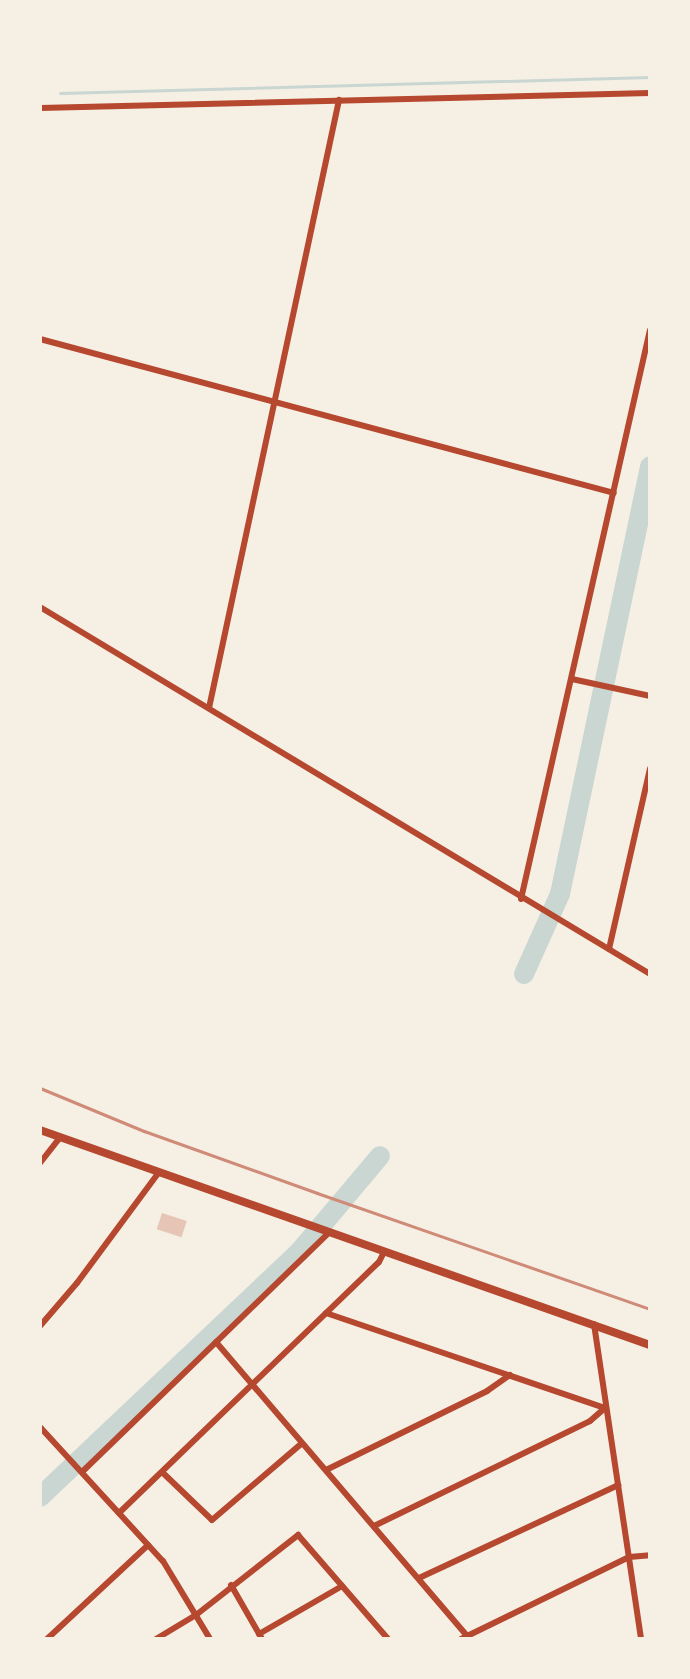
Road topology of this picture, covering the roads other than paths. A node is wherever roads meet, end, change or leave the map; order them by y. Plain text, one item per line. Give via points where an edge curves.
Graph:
1 (650, 93) edge
2 (339, 100) junction
3 (40, 108) edge
4 (650, 330) edge
5 (40, 339) edge
6 (273, 401) junction
7 (614, 493) junction
8 (40, 607) edge
9 (572, 679) junction
10 (650, 696) edge
11 (209, 708) junction
12 (650, 769) edge
13 (521, 899) junction
14 (609, 949) junction
15 (650, 974) edge
16 (40, 1130) edge
17 (59, 1139) junction
18 (40, 1163) edge
19 (159, 1172) junction
20 (327, 1231) junction
21 (384, 1252) junction
22 (326, 1313) junction
23 (594, 1324) junction
24 (40, 1326) edge
25 (216, 1342) junction
26 (650, 1345) edge
27 (510, 1375) junction
28 (252, 1385) junction
29 (605, 1408) junction
30 (40, 1427) edge
31 (302, 1443) junction
32 (81, 1470) junction
33 (326, 1470) junction
34 (162, 1472) junction
35 (618, 1485) junction
36 (119, 1513) junction
37 (374, 1526) junction
38 (148, 1545) junction
39 (650, 1555) edge
40 (629, 1557) junction
41 (419, 1578) junction
42 (231, 1585) junction
43 (342, 1586) junction
44 (196, 1615) junction
45 (260, 1636) edge
46 (466, 1638) edge
47 (47, 1639) edge
48 (156, 1639) edge
49 (210, 1639) edge
50 (388, 1639) edge
51 (641, 1639) edge

1 - 2 street
2 - 3 street
2 - 6 street
4 - 7 street
5 - 6 street
6 - 7 street
6 - 11 street
7 - 9 street
8 - 11 street
9 - 10 street
9 - 13 street
11 - 13 street
12 - 14 street
13 - 14 street
14 - 15 street
16 - 17 street
17 - 18 street
17 - 19 street
19 - 20 street
19 - 24 street
20 - 21 street
20 - 25 street
21 - 22 street
21 - 23 street
22 - 27 street
22 - 28 street
23 - 26 street
23 - 29 street
25 - 28 street
25 - 32 street
27 - 29 street
27 - 33 street
28 - 31 street
28 - 34 street
29 - 35 street
29 - 37 street via 590,1421
30 - 32 street
31 - 33 street
31 - 34 street via 212,1520
32 - 36 street
33 - 37 street
34 - 36 street
35 - 40 street
35 - 41 street
36 - 38 street
37 - 41 street
38 - 44 street
38 - 47 street
39 - 40 street
40 - 46 street
40 - 51 street
41 - 46 street
42 - 43 street via 298,1535
42 - 44 street
42 - 45 street
43 - 45 street
43 - 50 street
44 - 48 street
44 - 49 street

